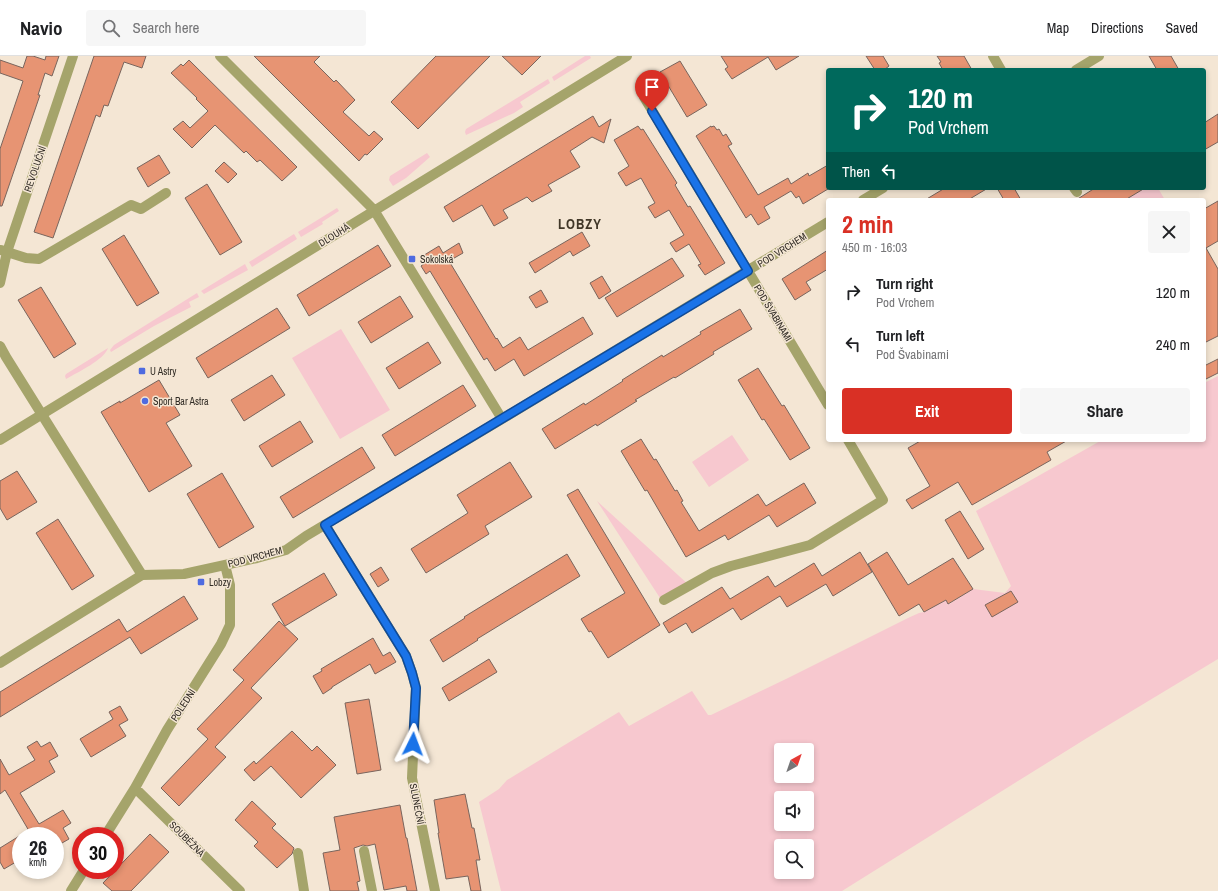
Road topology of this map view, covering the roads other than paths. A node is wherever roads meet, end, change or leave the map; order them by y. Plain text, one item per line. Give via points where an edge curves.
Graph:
1 (73, 56) edge
2 (220, 56) edge
3 (627, 56) edge
4 (993, 56) edge
5 (1099, 56) edge
6 (1001, 68) edge
7 (1079, 68) edge
8 (644, 97) dead end
9 (880, 190) edge
10 (166, 193) dead end
11 (866, 198) edge
12 (374, 210) junction
13 (826, 223) edge
14 (3, 251) edge
15 (748, 271) junction
16 (0, 283) edge
17 (0, 346) edge
18 (826, 402) edge
19 (41, 414) junction
20 (502, 419) junction
21 (0, 440) edge
22 (849, 442) edge
23 (325, 525) junction
24 (225, 566) junction
25 (142, 576) junction
26 (664, 600) dead end
27 (0, 663) edge
28 (135, 788) junction
29 (111, 827) edge
30 (364, 851) dead end
31 (298, 853) dead end
32 (78, 879) edge
33 (71, 891) edge
34 (240, 891) edge
35 (304, 891) edge
36 (372, 891) edge
37 (435, 891) edge

1 - 14 street, REVOLUČNÍ
2 - 12 street
3 - 12 street, DLOUHÁ
4 - 6 street
5 - 7 street
8 - 15 street, POD ŠVABINAMI
9 - 11 street
10 - 14 street via 141,209 131,205 40,259
12 - 19 street, DLOUHÁ
12 - 20 street
13 - 15 street, POD VRCHEM
14 - 16 street, REVOLUČNÍ
15 - 18 street, POD ŠVABINAMI
15 - 20 street, POD VRCHEM
17 - 19 street
19 - 21 street
19 - 25 street
20 - 23 street, POD VRCHEM
22 - 26 street via 883,500 810,545 712,573
23 - 24 street, POD VRCHEM via 286,550
23 - 37 street, SLUNEČNÍ via 406,656 412,673 416,688 412,778
24 - 25 street, POD VRCHEM via 184,574
24 - 28 street, POLEDNÍ via 230,586 230,625
25 - 27 street, POD VRCHEM
28 - 29 street, POLEDNÍ
28 - 34 street, SOUBĚŽNÁ
30 - 36 street
31 - 35 street
32 - 33 street

